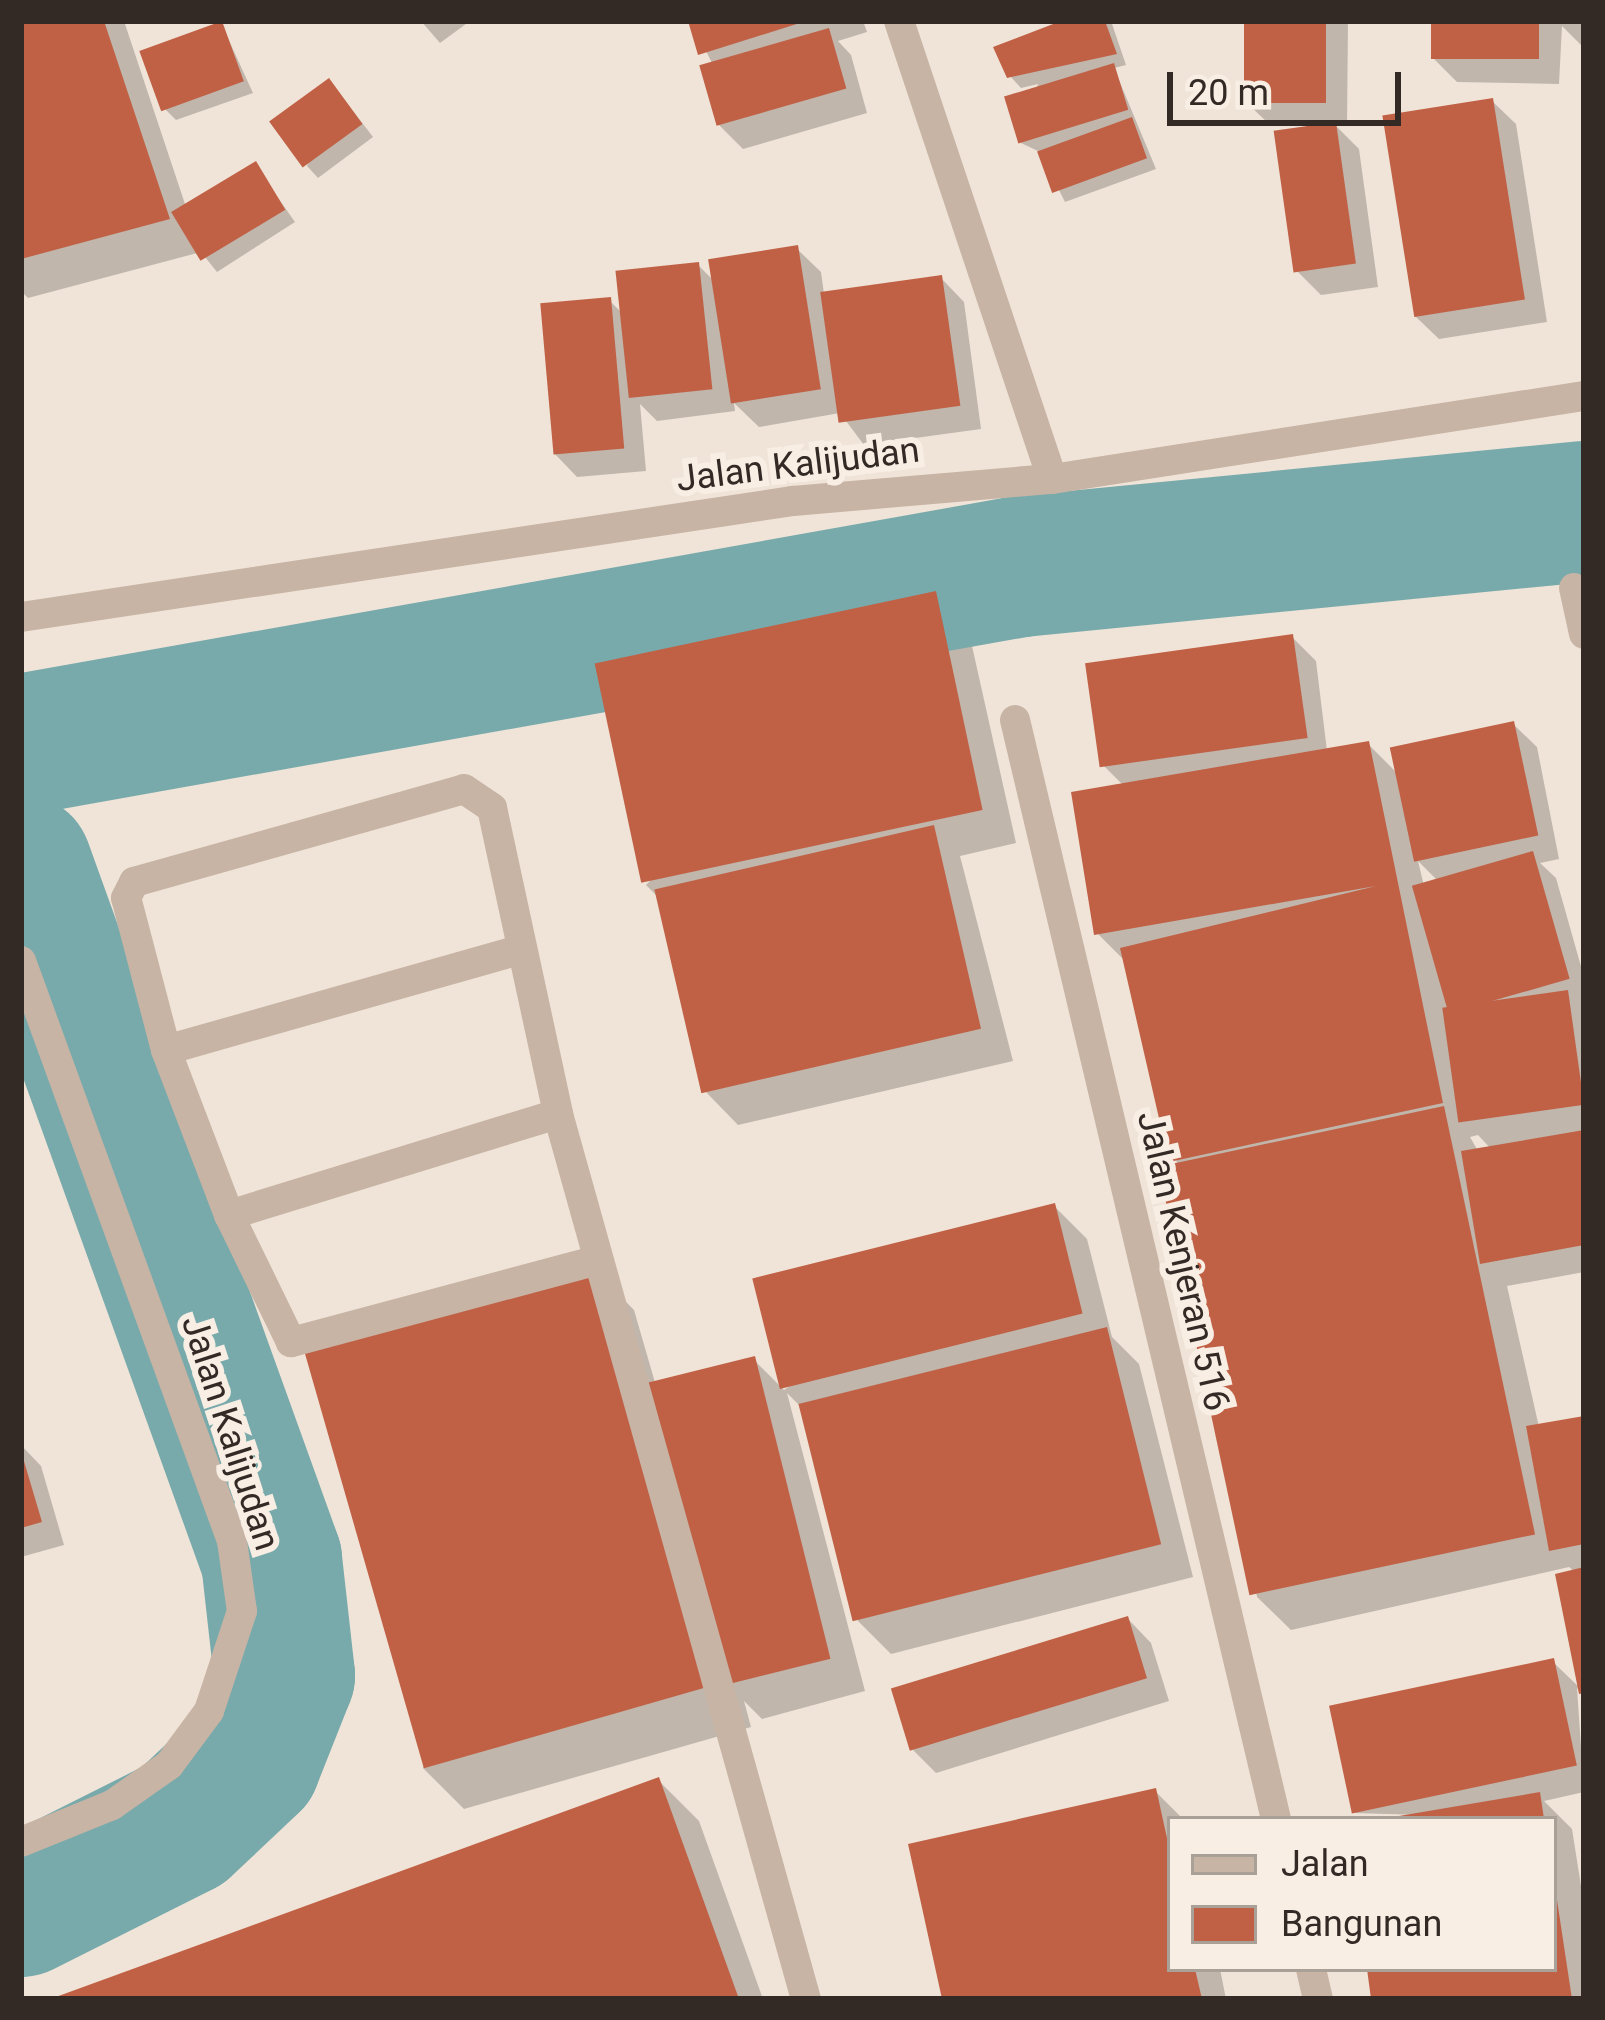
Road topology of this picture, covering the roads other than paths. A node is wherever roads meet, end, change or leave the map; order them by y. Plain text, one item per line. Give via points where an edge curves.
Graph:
1 (898, 21) edge
2 (1584, 396) edge
3 (1052, 479) junction
4 (1574, 588) dead end
5 (21, 617) edge
6 (1584, 634) edge
7 (1015, 720) dead end
8 (518, 950) junction
9 (21, 962) edge
10 (166, 1050) junction
11 (557, 1114) junction
12 (229, 1215) junction
13 (598, 1260) junction
14 (1275, 1816) edge
15 (21, 1842) edge
16 (806, 1999) edge

1 - 3 street
2 - 3 street, Jalan Kalijudan
3 - 5 street, Jalan Kalijudan via 793,500
4 - 6 street
7 - 14 street, Jalan Kenjeran 516
8 - 10 street
8 - 10 street via 492,808 464,789 150,873 126,898
8 - 11 street
9 - 15 street, Jalan Kalijudan via 232,1541 242,1611 209,1711 169,1765 112,1805
10 - 12 street
11 - 12 street
11 - 13 street
12 - 13 street via 286,1336 300,1346
13 - 16 street

